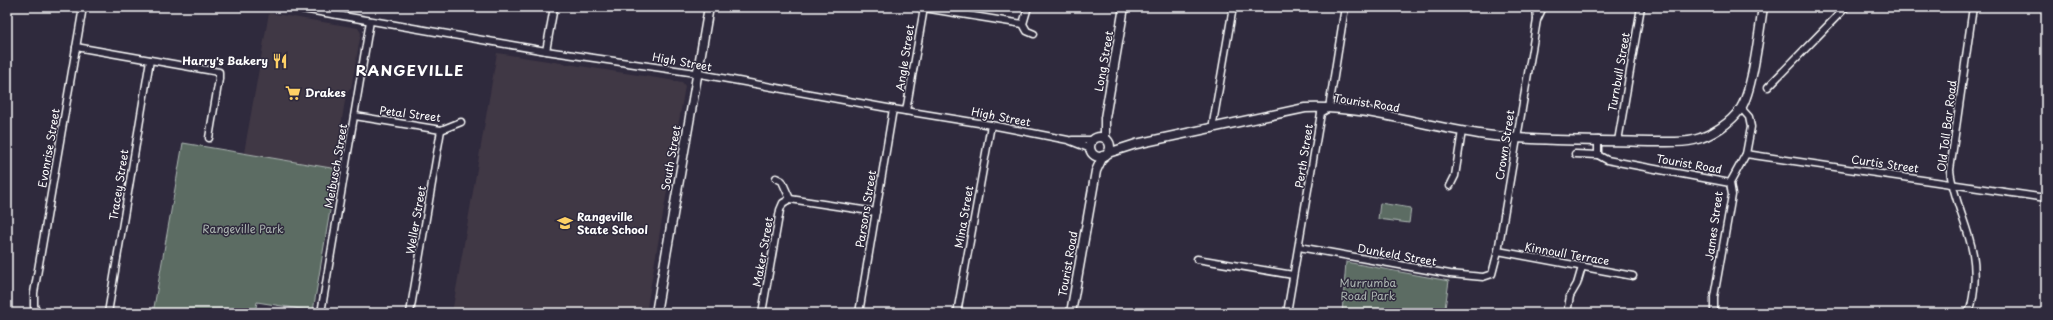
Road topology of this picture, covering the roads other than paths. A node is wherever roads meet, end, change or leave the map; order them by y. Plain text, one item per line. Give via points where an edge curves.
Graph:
1 (83, 7) edge
2 (291, 7) edge
3 (554, 7) edge
4 (709, 7) edge
5 (1028, 7) edge
6 (1124, 7) edge
7 (1233, 7) edge
8 (1346, 7) edge
9 (1536, 7) edge
10 (1543, 7) edge
11 (1641, 7) edge
12 (1763, 7) edge
13 (1846, 7) edge
14 (1973, 7) edge
15 (307, 8) edge
16 (921, 8) edge
17 (1537, 20) junction
18 (370, 21) junction
19 (1023, 24) junction
20 (1034, 34) dead end
21 (76, 47) junction
22 (546, 51) junction
23 (150, 60) junction
24 (698, 74) junction
25 (1768, 86) dead end
26 (1329, 108) junction
27 (1741, 108) junction
28 (893, 109) junction
29 (906, 111) junction
30 (355, 116) junction
31 (461, 122) dead end
32 (991, 125) junction
33 (1212, 129) junction
34 (441, 130) junction
35 (1462, 131) junction
36 (1517, 137) junction
37 (209, 138) dead end
38 (1068, 140) junction
39 (1102, 140) junction
40 (1598, 140) junction
41 (1618, 141) junction
42 (1136, 144) junction
43 (1099, 153) junction
44 (1575, 154) dead end
45 (1746, 154) junction
46 (1598, 155) junction
47 (776, 178) dead end
48 (1730, 183) junction
49 (1952, 184) junction
50 (1450, 186) dead end
51 (2046, 198) edge
52 (790, 199) junction
53 (876, 212) junction
54 (1299, 248) junction
55 (1498, 251) junction
56 (1197, 259) dead end
57 (1582, 267) junction
58 (1492, 274) joint
59 (1293, 275) junction
60 (1633, 276) dead end
61 (38, 313) edge
62 (108, 313) edge
63 (321, 313) edge
64 (410, 313) edge
65 (656, 313) edge
66 (762, 313) edge
67 (859, 313) edge
68 (957, 313) edge
69 (1071, 313) edge
70 (1287, 313) edge
71 (1567, 313) edge
72 (1714, 313) edge
73 (1965, 313) edge

1 - 21 street, Evonrise Street
2 - 15 street, High Street
3 - 22 street
4 - 24 street, South Street
5 - 19 street
6 - 39 street, Long Street
7 - 33 street
8 - 26 street, Perth Street
9 - 17 street, Crown Street
10 - 17 street, Crown Street
11 - 41 street, Turnbull Street
12 - 27 street via 1749,87
13 - 25 street
14 - 49 street, Old Toll Bar Road via 1950,170
15 - 18 street, High Street
16 - 19 street
16 - 29 street, Angle Street
17 - 36 street, Crown Street
18 - 22 street, High Street
18 - 30 street, Meibusch Street
19 - 20 street
21 - 23 street
21 - 61 street, Evonrise Street via 34,293 34,306
22 - 24 street, High Street
23 - 37 street via 218,72
23 - 62 street, Tracey Street
24 - 28 street, High Street
24 - 65 street, South Street
26 - 33 street, Tourist Road via 1305,108
26 - 35 street, Tourist Road
26 - 54 street, Perth Street via 1321,114
27 - 41 street, Tourist Road via 1728,122 1695,140
27 - 45 street, James Street via 1749,117 1751,127
28 - 29 street, High Street
28 - 53 street, Parsons Street
29 - 32 street, High Street
30 - 34 street, Petal Street
30 - 63 street, Meibusch Street
31 - 34 street, Petal Street
32 - 38 street, High Street
32 - 68 street, Mina Street
33 - 42 street, Tourist Road
34 - 64 street, Weller Street
35 - 36 street, Tourist Road
35 - 50 street via 1455,176
36 - 40 street, Tourist Road
36 - 55 street, Crown Street
38 - 39 street, High Street
38 - 43 street, High Street
39 - 42 street, Tourist Road
39 - 43 street
39 - 43 street
40 - 41 street, Tourist Road
40 - 46 street
42 - 43 street, Tourist Road
43 - 69 street, Tourist Road
44 - 46 street, Tourist Road
45 - 48 street, James Street
45 - 49 street, Curtis Street
46 - 48 street, Tourist Road via 1607,160
47 - 52 street via 782,181
48 - 72 street, James Street via 1732,195 1714,297
49 - 51 street, Curtis Street
49 - 73 street, Old Toll Bar Road via 1973,254 1974,297 1970,310
52 - 53 street
52 - 66 street, Maker Street via 783,203 780,210
53 - 67 street, Parsons Street
54 - 58 street, Dunkeld Street via 1450,274 1483,277
54 - 59 street, Perth Street
55 - 57 street, Kinnoull Terrace
55 - 58 street, Crown Street
56 - 59 street
57 - 60 street, Kinnoull Terrace
57 - 71 street via 1570,296
59 - 70 street, Perth Street

